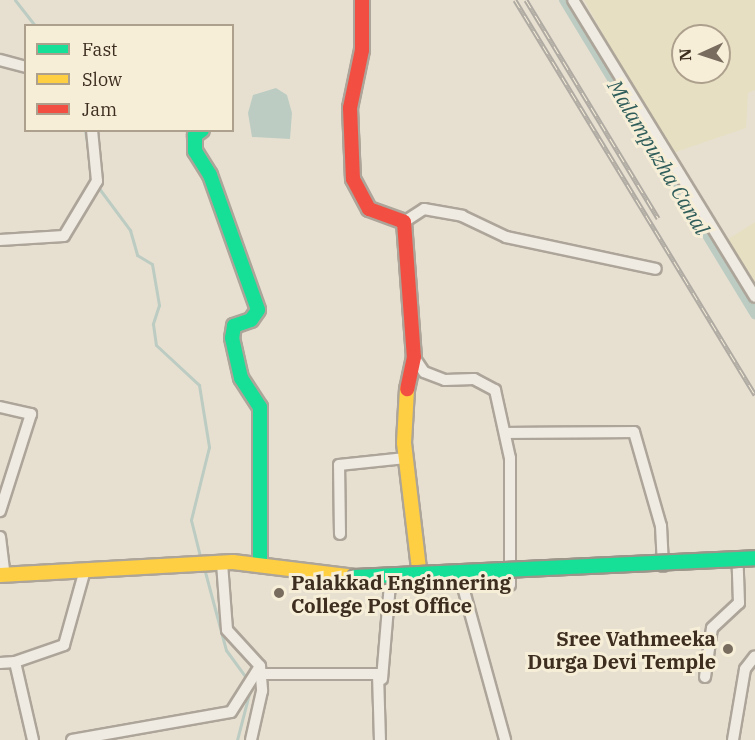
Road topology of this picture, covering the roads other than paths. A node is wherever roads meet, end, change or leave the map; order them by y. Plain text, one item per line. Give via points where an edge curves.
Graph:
1 (362, 0) edge
2 (573, 0) edge
3 (0, 60) edge
4 (24, 66) edge
5 (92, 132) edge
6 (199, 132) edge
7 (404, 222) junction
8 (0, 240) edge
9 (656, 269) dead end
10 (755, 297) edge
11 (414, 357) junction
12 (0, 407) edge
13 (507, 433) junction
14 (406, 458) junction
15 (0, 511) edge
16 (340, 534) dead end
17 (0, 537) edge
18 (755, 558) edge
19 (209, 564) junction
20 (260, 564) junction
21 (663, 566) dead end
22 (738, 566) dead end
23 (85, 570) junction
24 (3, 575) edge
25 (390, 583) dead end
26 (510, 585) dead end
27 (421, 586) dead end
28 (463, 587) dead end
29 (755, 656) edge
30 (15, 662) junction
31 (0, 663) edge
32 (258, 670) junction
33 (705, 676) dead end
34 (382, 679) junction
35 (135, 735) edge
36 (33, 740) edge
37 (72, 740) edge
38 (251, 740) edge
39 (380, 740) edge
40 (505, 740) edge
41 (733, 740) edge

1 - 7 street via 362,50 350,108 353,179 369,209
2 - 10 street
3 - 4 street
5 - 8 street via 97,181 64,236
6 - 20 street via 195,135 195,151 210,175 258,310 251,320 234,326 232,338 241,378 260,407
7 - 9 street via 424,209 453,214 506,237
7 - 11 street
11 - 13 street via 424,372 445,380 474,380 495,390
11 - 14 street via 407,382
12 - 15 street via 32,414
13 - 21 street via 634,432 661,526
13 - 26 street
14 - 16 street via 339,465
14 - 27 street
17 - 24 street
18 - 20 street, bridge via 355,577
19 - 20 street
19 - 23 street
19 - 32 street via 227,630
22 - 33 street via 739,603 712,628
23 - 24 street
23 - 30 street via 64,645
25 - 34 street
28 - 40 street
29 - 41 street via 745,669
30 - 31 street
30 - 36 street
32 - 34 street via 378,674
32 - 35 street via 243,686 231,712
32 - 38 street
34 - 39 street
35 - 37 street

